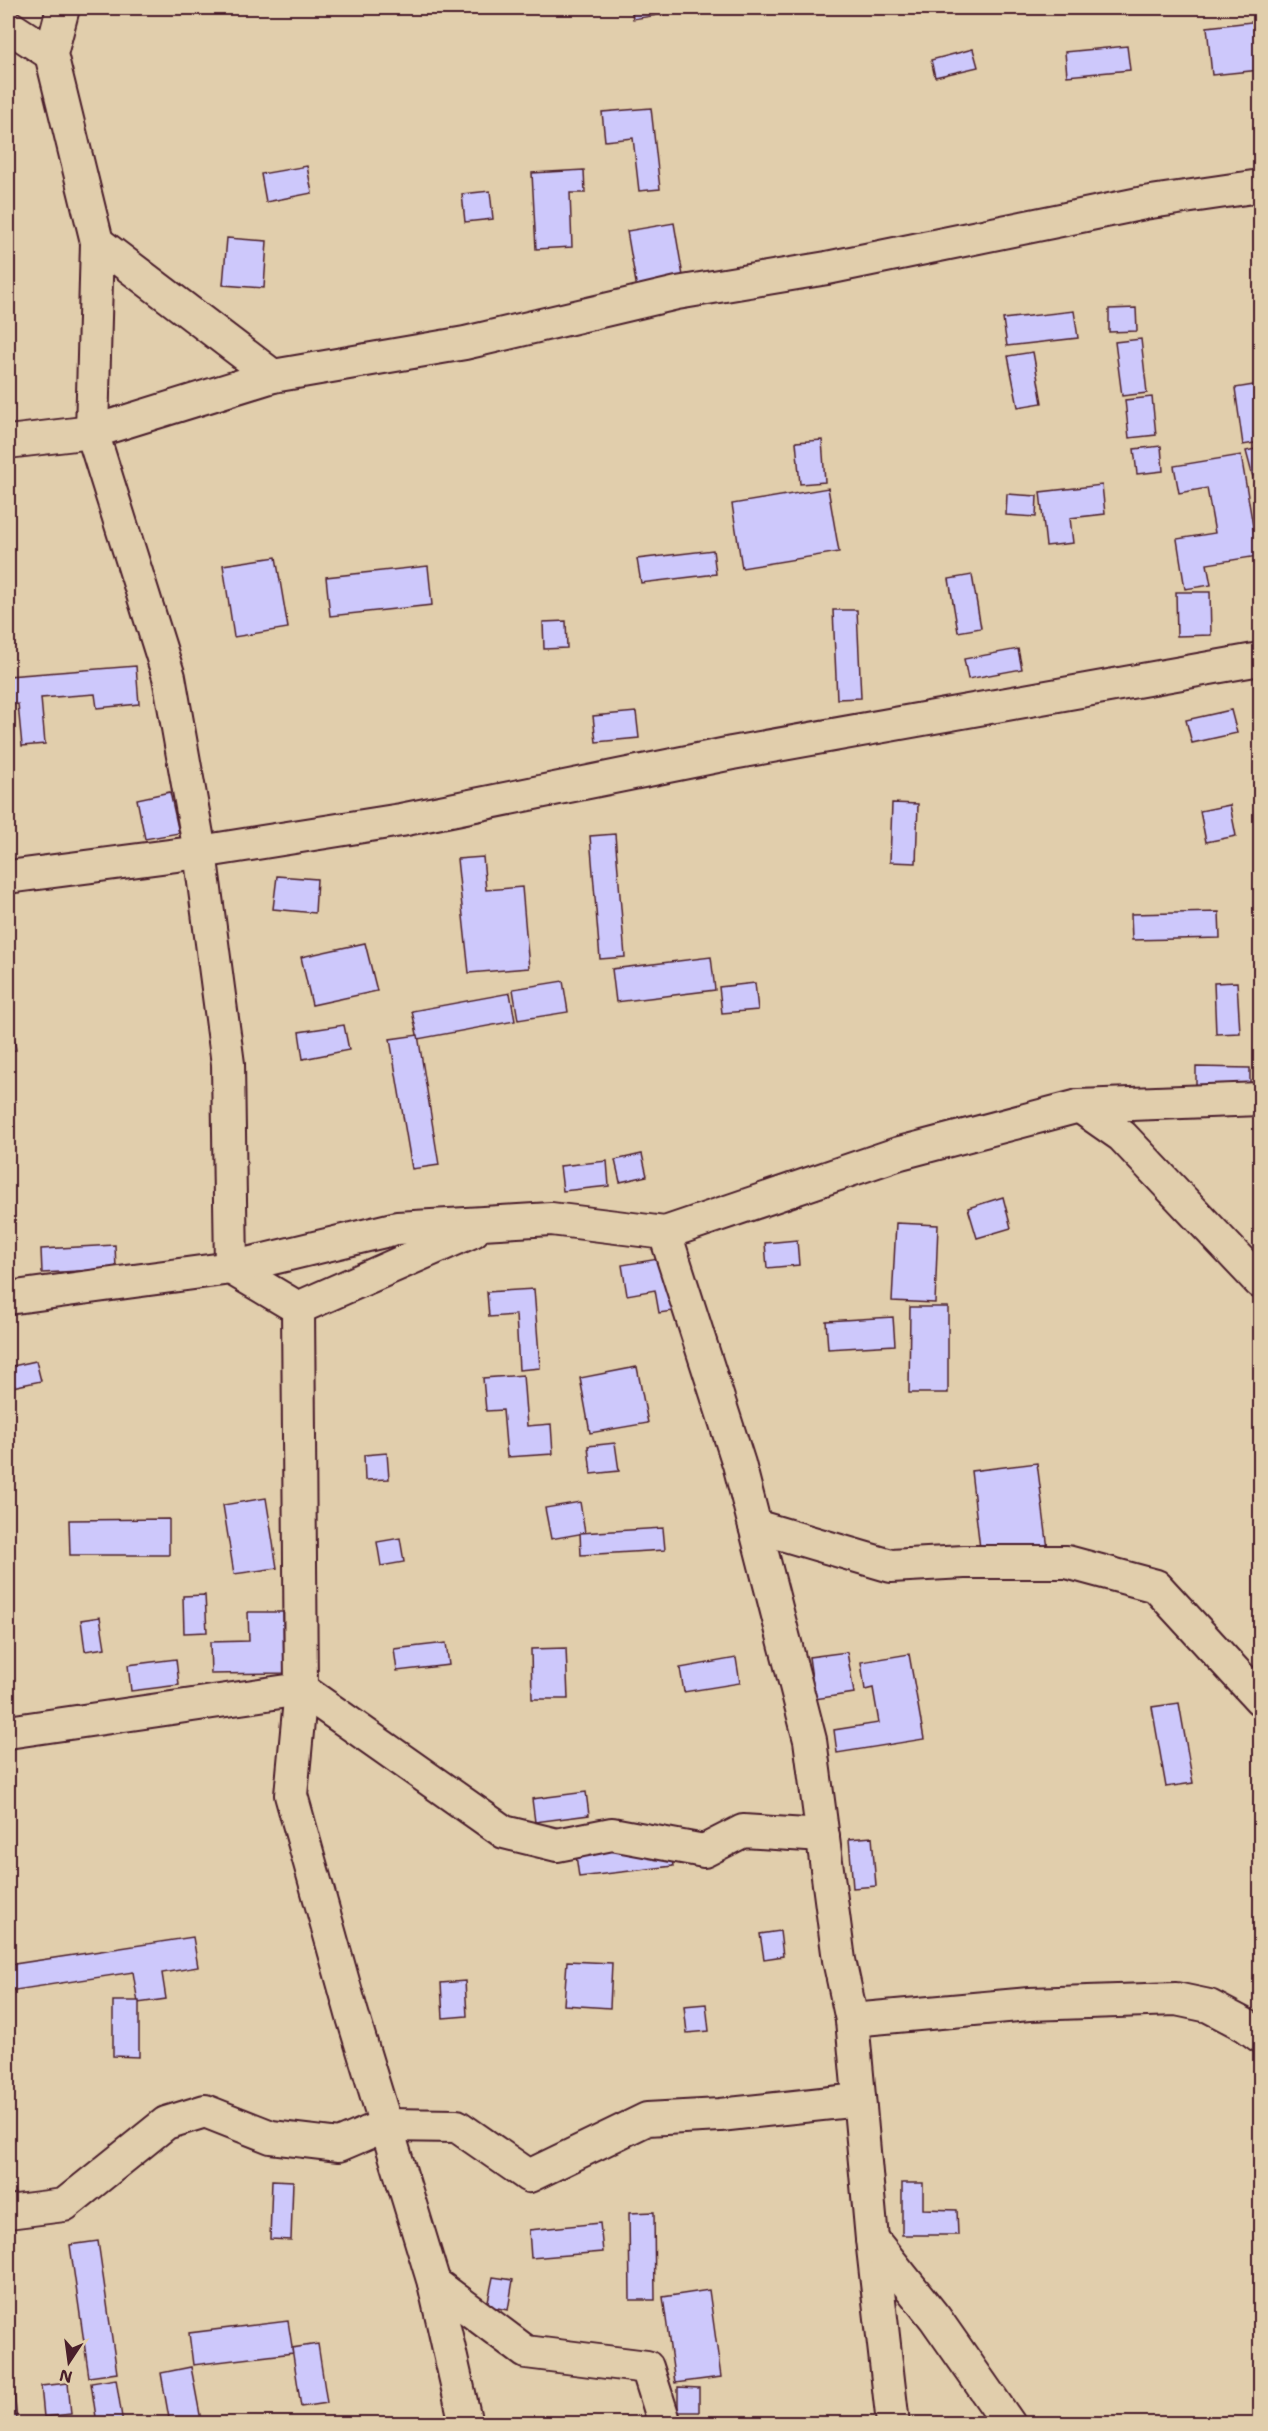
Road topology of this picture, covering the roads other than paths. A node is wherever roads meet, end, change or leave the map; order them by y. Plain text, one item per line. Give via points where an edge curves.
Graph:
1 (63, 8) edge
2 (8, 26) edge
3 (51, 54) junction
4 (1260, 186) edge
5 (97, 242) junction
6 (273, 376) junction
7 (92, 432) junction
8 (8, 442) edge
9 (1260, 659) edge
10 (200, 852) junction
11 (8, 877) edge
12 (1260, 1099) edge
13 (1079, 1106) junction
14 (492, 1222) junction
15 (665, 1233) junction
16 (231, 1268) junction
17 (1260, 1282) edge
18 (8, 1298) edge
19 (298, 1308) junction
20 (755, 1526) junction
21 (301, 1689) junction
22 (1260, 1699) edge
23 (8, 1732) edge
24 (823, 1836) junction
25 (852, 2019) junction
26 (1260, 2036) edge
27 (859, 2100) junction
28 (386, 2125) junction
29 (8, 2212) edge
30 (872, 2239) junction
31 (434, 2283) junction
32 (466, 2424) edge
33 (665, 2424) edge
34 (893, 2424) edge
35 (1010, 2424) edge

1 - 3 street
2 - 3 street
3 - 5 street
4 - 6 street via 1144,203 827,268 677,293 465,343
5 - 6 street
5 - 7 street
6 - 7 street
7 - 8 street
7 - 10 street via 169,677
9 - 10 street via 732,753 401,820
10 - 11 street
10 - 16 street via 228,1064
12 - 13 street
13 - 15 street via 900,1153
13 - 17 street via 1122,1136
14 - 15 street via 551,1219
14 - 16 street via 397,1228
14 - 19 street
15 - 20 street
16 - 18 street
16 - 19 street
19 - 21 street
20 - 22 street via 891,1566 1067,1562 1156,1586
20 - 24 street via 810,1740
21 - 23 street
21 - 24 street via 504,1832 557,1845 612,1834 704,1851 743,1831
21 - 28 street via 291,1795
24 - 25 street via 838,1960
25 - 26 street via 1029,2004 1176,1999 1209,2006
25 - 27 street
27 - 28 street via 647,2119 529,2176 458,2126
27 - 30 street
28 - 29 street via 339,2145 271,2137 205,2111 166,2123 64,2205
28 - 31 street
30 - 34 street
30 - 35 street via 936,2318
31 - 32 street
31 - 33 street via 526,2352 647,2367

